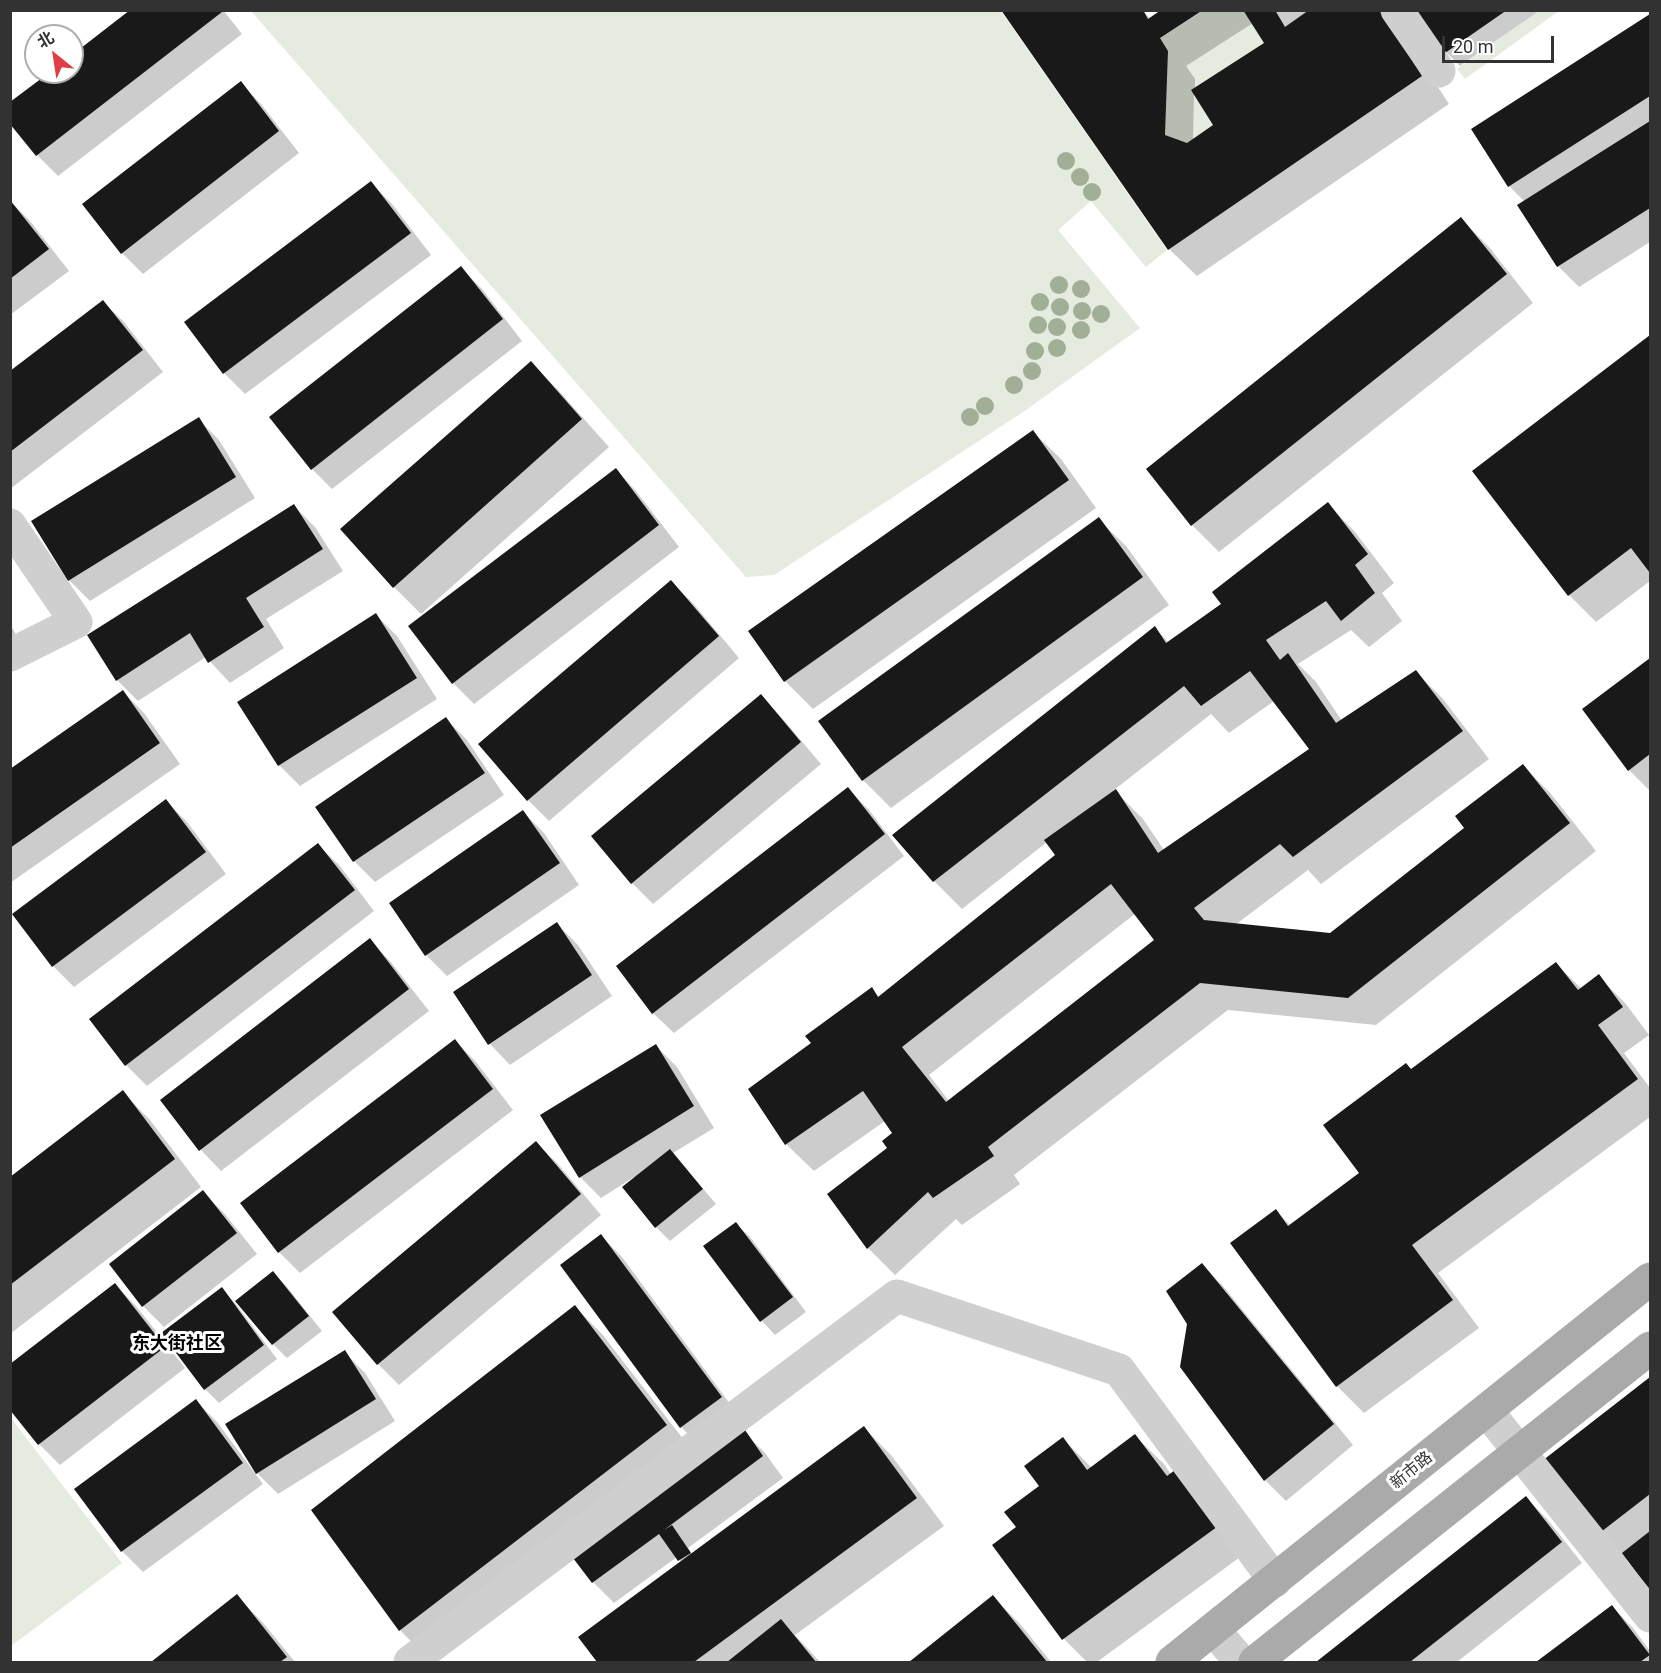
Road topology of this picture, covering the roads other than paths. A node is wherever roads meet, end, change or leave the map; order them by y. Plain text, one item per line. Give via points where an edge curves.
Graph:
1 (1397, 10) edge
2 (1439, 71) dead end
3 (10, 525) edge
4 (10, 655) edge
5 (1650, 1279) edge
6 (1650, 1348) edge
7 (1487, 1411) junction
8 (1521, 1451) junction
9 (1275, 1581) junction
10 (1650, 1616) edge
11 (1214, 1630) junction
12 (410, 1662) edge
13 (1172, 1662) edge
14 (1241, 1662) edge
15 (1255, 1662) edge

1 - 2 street
3 - 4 street via 76,622
5 - 7 main road, 新市路
6 - 8 main road
7 - 8 street
7 - 9 main road, 新市路
8 - 10 street
8 - 15 main road
9 - 11 main road, 新市路
9 - 12 street via 1119,1370 897,1296
11 - 13 main road, 新市路
11 - 14 street

